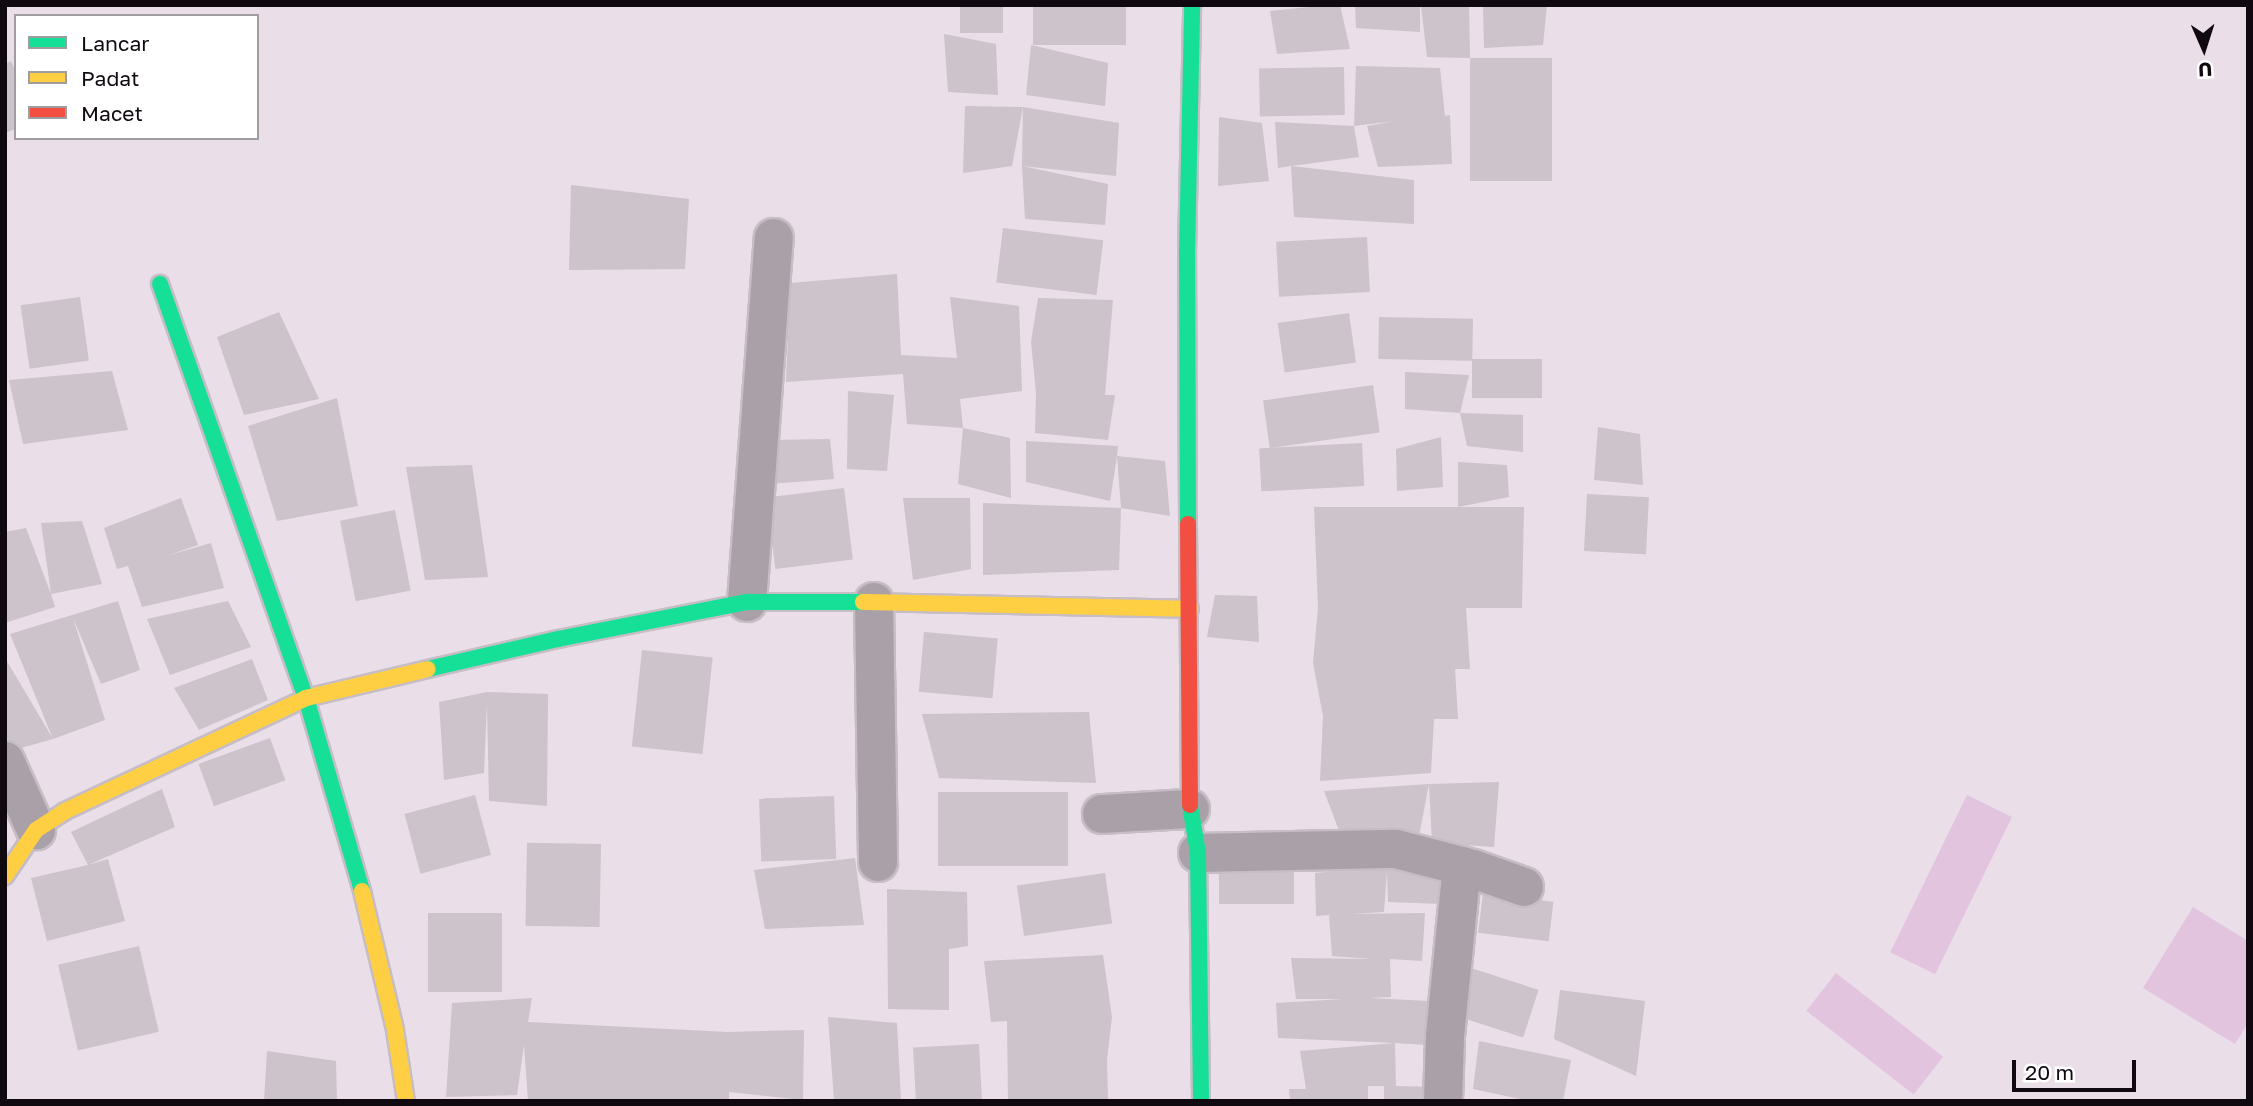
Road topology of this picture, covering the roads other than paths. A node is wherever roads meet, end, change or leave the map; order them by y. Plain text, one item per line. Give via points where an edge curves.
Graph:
1 (1192, 5) edge
2 (774, 239) dead end
3 (160, 284) dead end
4 (747, 602) junction
5 (874, 602) junction
6 (1190, 608) junction
7 (306, 698) junction
8 (5, 761) edge
9 (1190, 809) junction
10 (1102, 814) dead end
11 (36, 830) junction
12 (1198, 853) junction
13 (878, 862) dead end
14 (1462, 866) junction
15 (5, 876) edge
16 (1524, 887) dead end
17 (406, 1101) edge
18 (1201, 1101) edge
19 (1443, 1101) edge

1 - 6 street via 1187,253
2 - 4 street
3 - 7 street
4 - 5 street
4 - 7 street via 558,639
5 - 6 street
5 - 13 street
6 - 9 street
7 - 11 street via 65,811
7 - 17 street via 368,910
8 - 11 street
9 - 10 street
9 - 12 street
11 - 15 street
12 - 14 street via 1396,849
12 - 18 street
14 - 16 street
14 - 19 street

